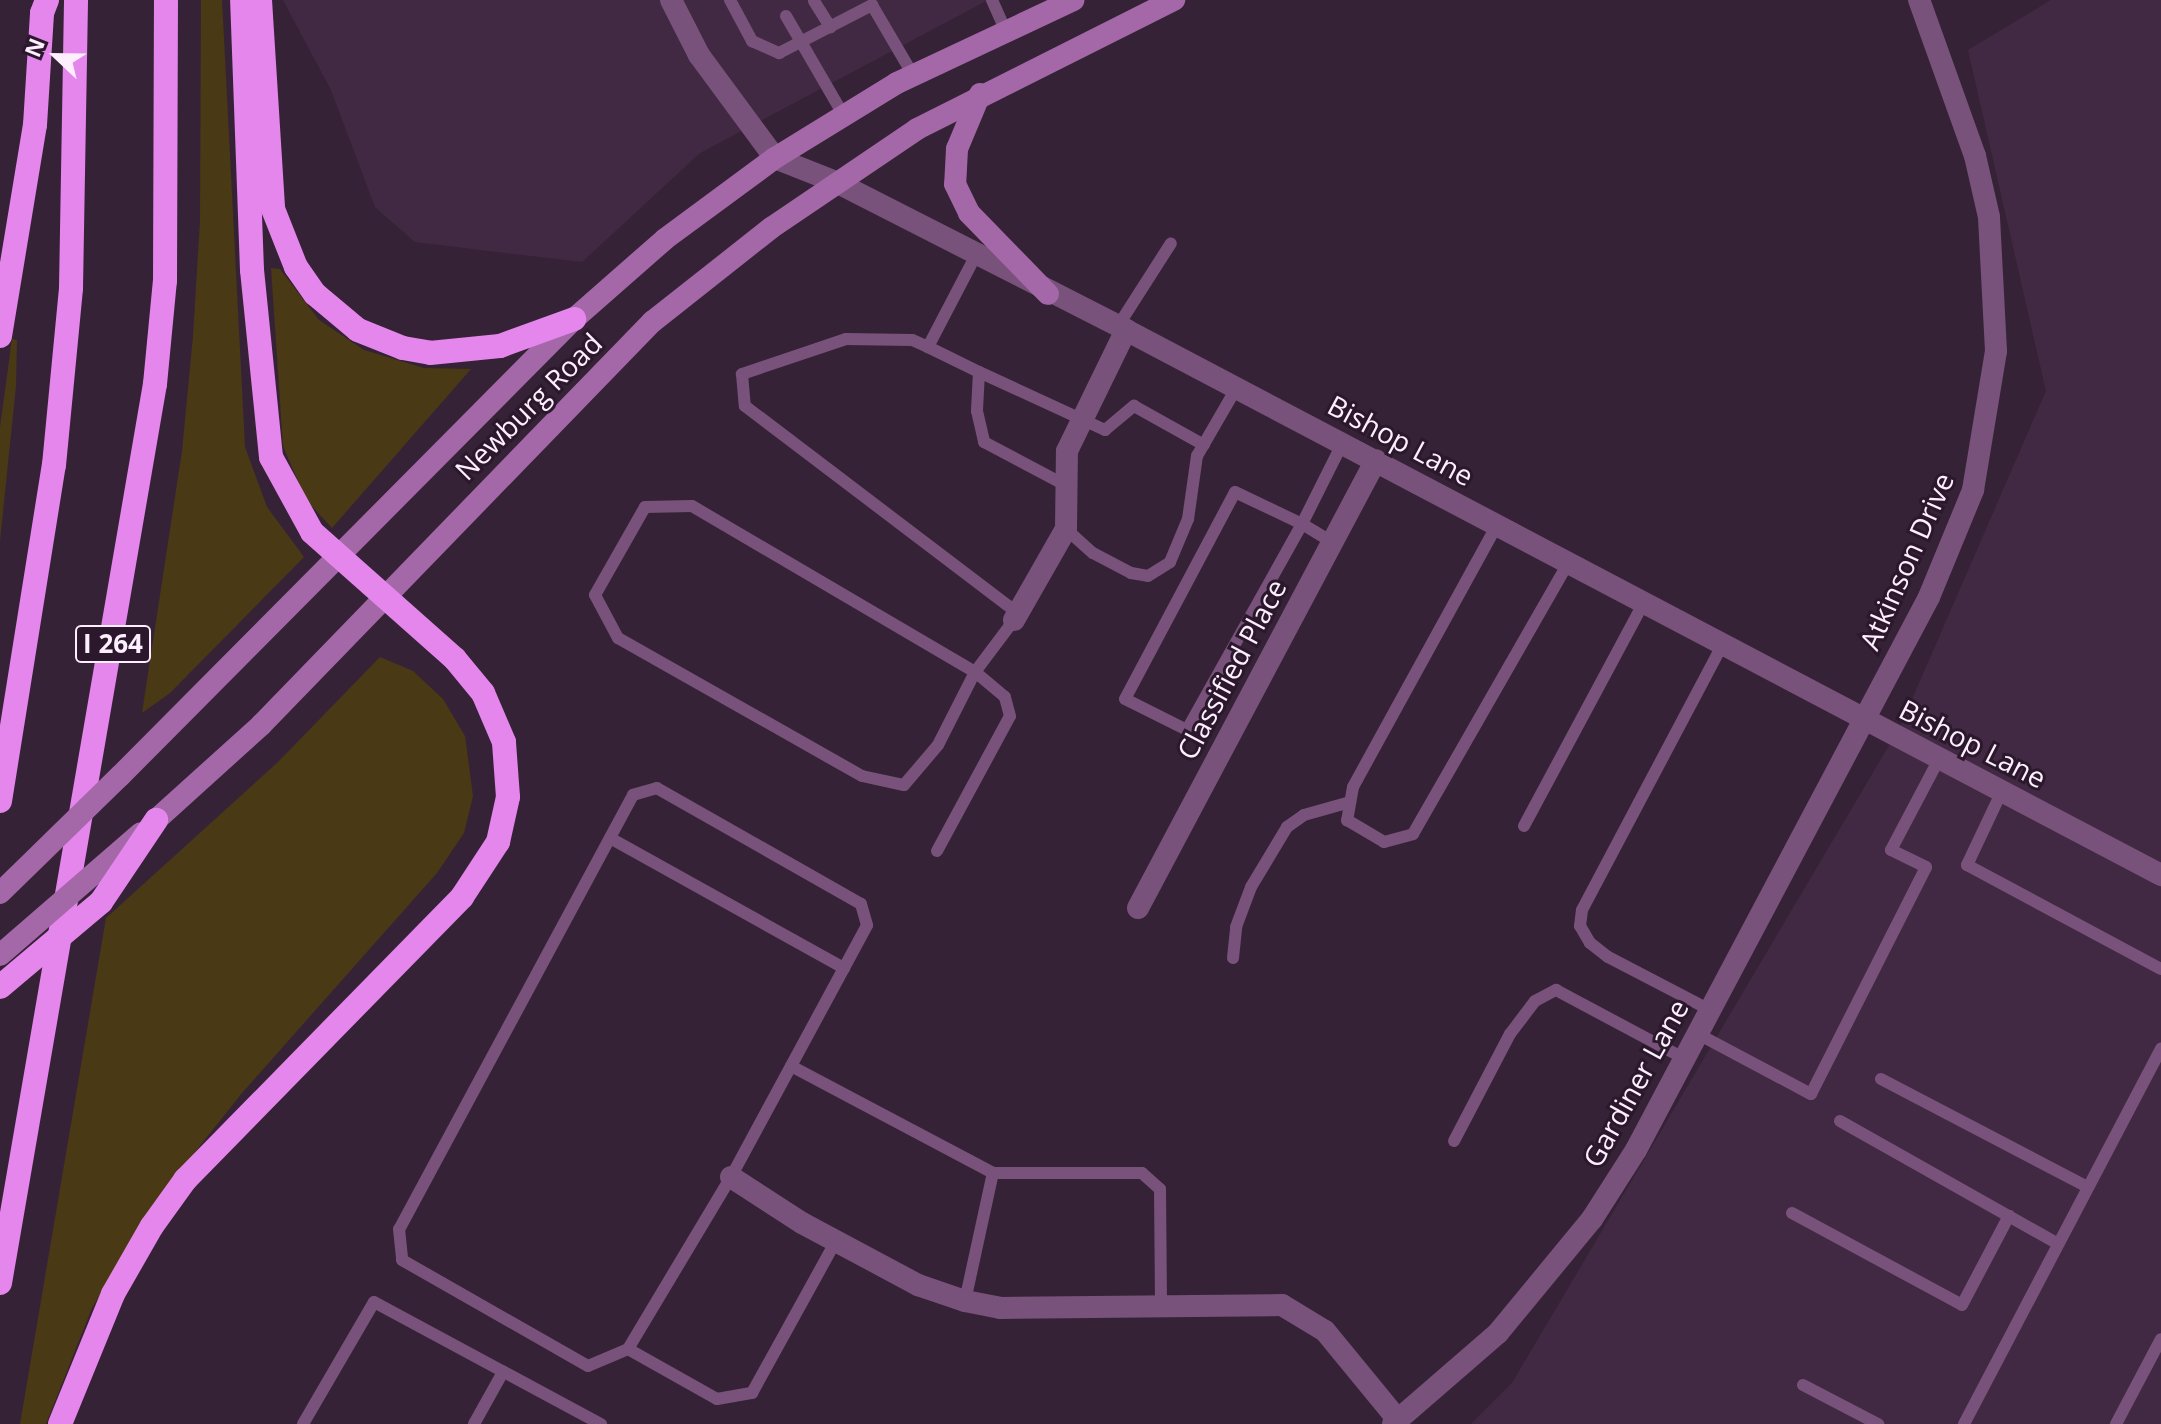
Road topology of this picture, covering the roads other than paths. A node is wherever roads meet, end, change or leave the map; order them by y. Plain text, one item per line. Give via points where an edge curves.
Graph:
1 (47, 0) edge
2 (76, 0) edge
3 (166, 0) edge
4 (242, 0) edge
5 (260, 0) edge
6 (671, 0) edge
7 (730, 0) edge
8 (992, 0) edge
9 (1073, 0) edge
10 (1174, 0) edge
11 (1919, 0) edge
12 (814, 1) edge
13 (786, 16) dead end
14 (830, 27) junction
15 (1005, 29) junction
16 (801, 42) junction
17 (913, 75) junction
18 (980, 94) junction
19 (844, 116) junction
20 (775, 158) junction
21 (836, 182) junction
22 (1171, 243) dead end
23 (976, 255) junction
24 (1048, 294) junction
25 (574, 319) junction
26 (1122, 328) junction
27 (0, 336) edge
28 (928, 347) junction
29 (979, 372) junction
30 (1237, 387) junction
31 (1080, 419) junction
32 (1343, 442) junction
33 (1204, 445) junction
34 (1376, 460) junction
35 (1067, 486) junction
36 (1302, 524) junction
37 (1497, 525) junction
38 (1066, 529) junction
39 (1332, 542) junction
40 (338, 559) junction
41 (1568, 563) junction
42 (385, 600) junction
43 (1643, 604) junction
44 (1016, 617) junction
45 (1722, 646) junction
46 (975, 672) junction
47 (1863, 721) junction
48 (1938, 761) junction
49 (2002, 791) junction
50 (0, 801) edge
51 (1350, 802) junction
52 (156, 820) junction
53 (1524, 826) dead end
54 (610, 838) junction
55 (937, 851) dead end
56 (2161, 875) edge
57 (0, 893) edge
58 (1138, 908) dead end
59 (0, 955) edge
60 (1233, 958) dead end
61 (844, 968) junction
62 (2161, 969) edge
63 (0, 987) edge
64 (1710, 1010) junction
65 (1698, 1034) junction
66 (2161, 1049) edge
67 (1685, 1059) junction
68 (791, 1066) junction
69 (1881, 1079) dead end
70 (1840, 1121) dead end
71 (1454, 1141) dead end
72 (993, 1173) junction
73 (731, 1177) junction
74 (2088, 1187) junction
75 (1792, 1213) dead end
76 (2009, 1216) junction
77 (836, 1241) junction
78 (2058, 1244) junction
79 (0, 1283) edge
80 (965, 1301) junction
81 (1161, 1306) junction
82 (2161, 1339) edge
83 (628, 1349) junction
84 (503, 1372) junction
85 (1803, 1385) dead end
86 (1396, 1422) edge
87 (60, 1424) edge
88 (303, 1424) edge
89 (474, 1424) edge
90 (601, 1424) edge
91 (1878, 1424) edge
92 (1964, 1424) edge
93 (2116, 1424) edge

1 - 27 highway via 35,125
2 - 50 highway via 71,288 54,465
3 - 79 highway, I 264 via 165,281 155,384
4 - 40 highway via 252,270 271,457 312,532
5 - 25 highway via 273,209 296,267 315,294 358,330 430,353 500,346
6 - 20 street via 699,55
7 - 16 lane via 752,41 779,53
8 - 15 lane
9 - 15 main road, Newburg Road
10 - 18 main road, Newburg Road
11 - 47 street, Atkinson Drive via 1975,156 1989,217 1996,351 1973,490 1929,597
12 - 14 lane
13 - 16 lane
14 - 16 lane
14 - 17 lane via 872,5
15 - 17 main road, Newburg Road
16 - 19 lane
17 - 19 main road, Newburg Road
18 - 21 main road, Newburg Road
18 - 24 main road via 957,149 955,184 969,213
19 - 20 main road, Newburg Road
20 - 21 street, Bishop Lane
20 - 25 main road, Newburg Road via 665,239
21 - 23 street, Bishop Lane
21 - 42 main road, Newburg Road via 652,322
22 - 26 lane
23 - 24 street, Bishop Lane
23 - 28 lane
24 - 26 street, Bishop Lane
25 - 40 main road, Newburg Road
26 - 30 street, Bishop Lane
26 - 31 street
28 - 29 lane
28 - 44 lane via 912,340 846,339 742,374 745,406
29 - 31 lane
29 - 35 lane via 977,411 984,442
30 - 32 street, Bishop Lane
30 - 33 lane
31 - 33 lane via 1111,430 1134,406
31 - 35 street via 1067,451
32 - 34 street, Bishop Lane
32 - 36 lane
33 - 38 lane via 1189,489 1188,519 1170,562 1148,576 1093,553
34 - 37 street, Bishop Lane
34 - 39 street, Classified Place
35 - 38 street
36 - 36 lane via 1235,492 1125,699 1187,730
36 - 39 lane
37 - 41 street, Bishop Lane
37 - 51 lane via 1353,787
38 - 44 street
39 - 58 street, Classified Place
40 - 42 highway
40 - 57 main road, Newburg Road, bridge
41 - 43 street, Bishop Lane
41 - 51 lane via 1413,834 1384,842 1347,820
42 - 52 main road, Newburg Road via 261,725
42 - 87 highway via 455,659 483,693 504,742 509,771 498,842 462,897 185,1180 113,1294
43 - 45 street, Bishop Lane
43 - 53 lane
44 - 46 lane
45 - 47 street, Bishop Lane
45 - 64 lane via 1582,910 1580,926 1608,957
46 - 46 lane via 938,745 904,785 862,776 618,638 595,595 645,507 692,506
46 - 55 lane via 1005,697 1010,716
47 - 48 street, Bishop Lane
47 - 64 street, Gardiner Lane
48 - 49 street, Bishop Lane
48 - 65 lane via 1891,850 1926,867 1811,1094
49 - 56 street, Bishop Lane
49 - 62 lane via 1967,865
51 - 60 lane via 1304,815 1287,827 1251,887 1236,927
52 - 59 main road, Newburg Road, bridge
52 - 63 highway, bridge via 101,902
54 - 61 lane
54 - 61 lane via 633,795 657,788 861,904 867,925
54 - 83 lane via 399,1229 402,1260 588,1366
61 - 68 lane
64 - 65 street, Gardiner Lane
65 - 67 street, Gardiner Lane
66 - 74 lane
67 - 71 lane via 1556,990 1535,1001 1510,1034
67 - 86 street, Gardiner Lane via 1636,1150 1559,1263 1498,1333
68 - 72 lane
68 - 73 lane
69 - 74 lane
70 - 76 lane
72 - 80 lane
72 - 81 lane via 1142,1173 1160,1189
73 - 77 street
73 - 83 lane
74 - 78 lane
75 - 76 lane via 1962,1305
76 - 78 lane
77 - 80 street via 918,1285
77 - 83 lane via 752,1393 717,1399
78 - 92 lane
80 - 81 street via 1000,1308
81 - 86 street via 1282,1305 1325,1331
82 - 93 lane
84 - 88 lane via 374,1302
84 - 89 lane
84 - 90 lane
85 - 91 lane

